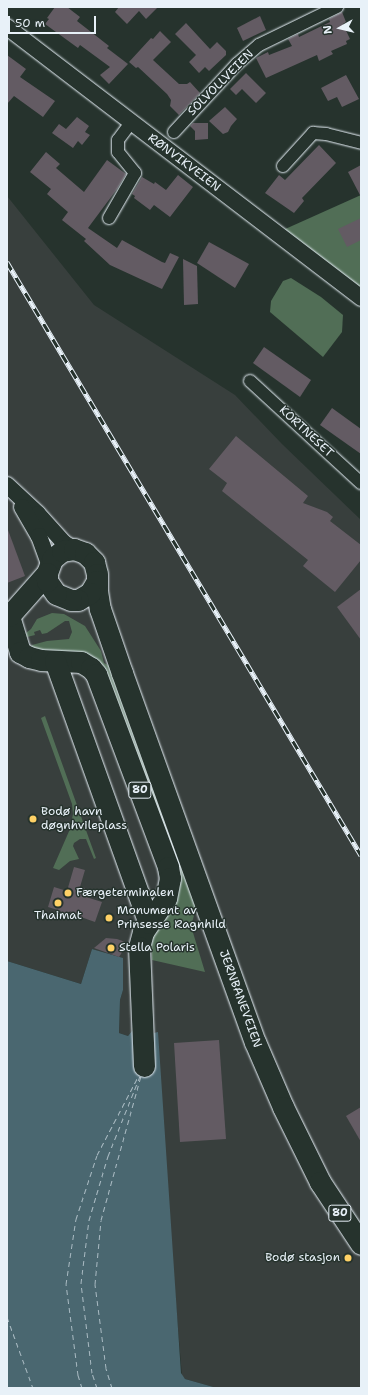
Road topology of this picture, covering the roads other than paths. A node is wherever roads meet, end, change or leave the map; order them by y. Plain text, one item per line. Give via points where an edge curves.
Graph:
1 (337, 7) edge
2 (7, 27) edge
3 (131, 123) junction
4 (174, 132) dead end
5 (361, 143) edge
6 (283, 166) dead end
7 (109, 218) dead end
8 (361, 298) edge
9 (250, 381) dead end
10 (361, 483) edge
11 (7, 486) edge
12 (74, 549) junction
13 (48, 568) junction
14 (97, 581) junction
15 (67, 599) junction
16 (9, 616) junction
17 (55, 661) junction
18 (122, 673) junction
19 (149, 923) junction
20 (144, 1066) dead end
21 (361, 1244) edge

1 - 4 street, SOLVOLLVEIEN via 259,45 237,64
2 - 3 street, RØNVIKVEIEN
3 - 7 street via 118,140 118,152 135,173
3 - 8 street, RØNVIKVEIEN
5 - 6 street via 313,133
9 - 10 street, KORTNESET
11 - 12 street, JERNBANEVEIEN via 28,504 64,543
11 - 13 street, JERNBANEVEIEN via 39,536
12 - 13 highway via 57,554
12 - 14 highway, JERNBANEVEIEN / 80 via 85,553 94,562
13 - 15 highway, JERNBANEVEIEN / 80 via 51,588
13 - 16 highway
14 - 15 highway via 90,593 84,597
14 - 18 highway, JERNBANEVEIEN / 80 via 96,591 100,609
15 - 16 highway via 22,609
15 - 18 highway, JERNBANEVEIEN / 80 via 96,627
16 - 17 highway, 80 via 20,652 35,659
17 - 19 highway
17 - 19 highway, 80 via 81,662 91,668 100,682 168,867 170,878 166,898
18 - 21 highway, JERNBANEVEIEN / 80 via 255,1042 320,1182
19 - 20 highway, 80 via 140,939 139,947

